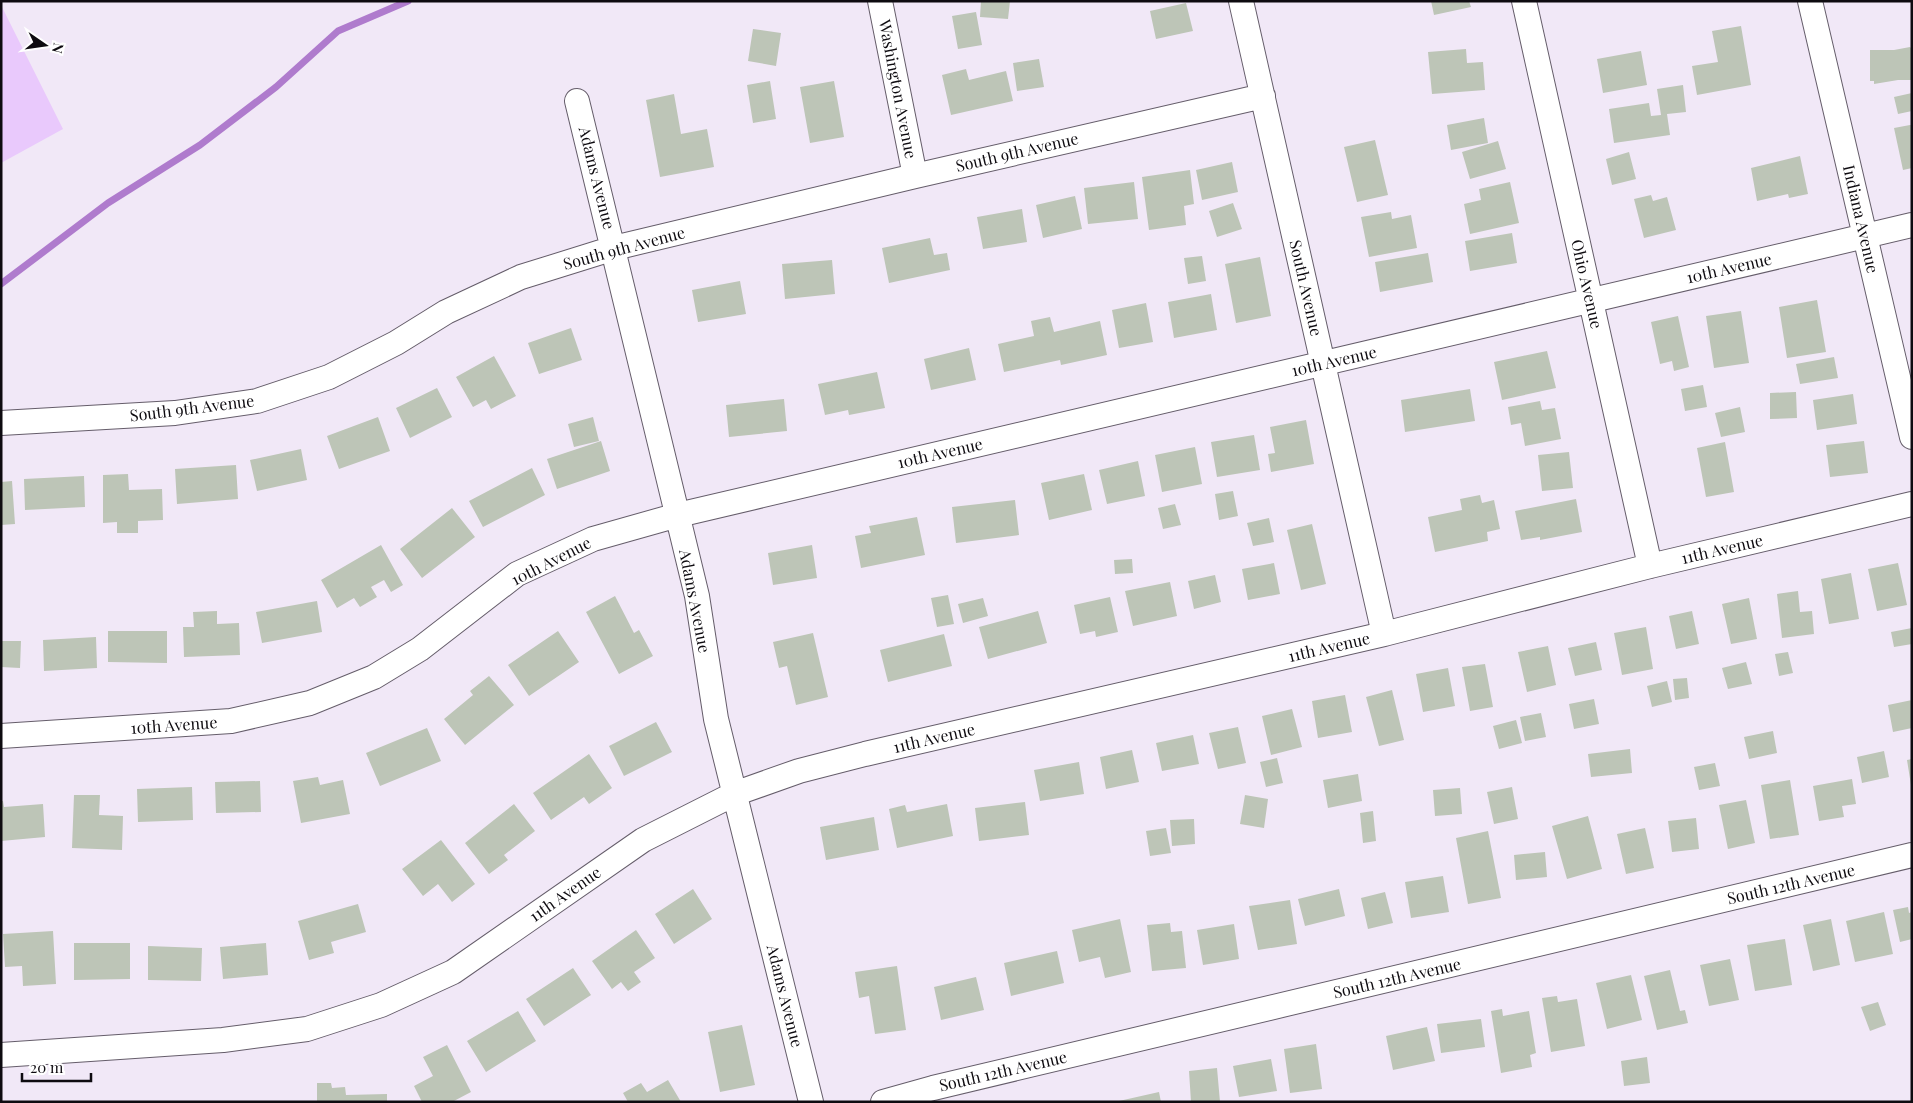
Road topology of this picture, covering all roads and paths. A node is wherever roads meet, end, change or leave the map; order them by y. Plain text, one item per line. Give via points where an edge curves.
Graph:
1 (880, 1) edge
2 (1241, 1) edge
3 (1524, 1) edge
4 (1810, 1) edge
5 (1262, 96) junction
6 (578, 101) dead end
7 (915, 176) junction
8 (1912, 225) edge
9 (1865, 236) junction
10 (614, 248) junction
11 (1590, 301) junction
12 (1323, 364) junction
13 (1, 423) edge
14 (1912, 438) edge
15 (1912, 504) edge
16 (678, 515) junction
17 (1650, 566) junction
18 (1384, 634) junction
19 (1, 736) edge
20 (734, 794) junction
21 (1912, 856) edge
22 (1, 1055) edge
23 (811, 1102) edge
24 (883, 1102) edge

1 - 7 street, Washington Avenue
2 - 5 street, South Avenue
3 - 11 street, Ohio Avenue
4 - 9 street, Indiana Avenue
5 - 7 street, South 9th Avenue
5 - 12 street, South Avenue
6 - 10 street, Adams Avenue
7 - 10 street, South 9th Avenue
8 - 9 street, 10th Avenue
9 - 11 street, 10th Avenue
9 - 14 street, Indiana Avenue
10 - 13 street, South 9th Avenue via 521,277 446,312 329,378 257,401 176,413
10 - 16 street, Adams Avenue
11 - 12 street, 10th Avenue
11 - 17 street, Ohio Avenue
12 - 16 street, 10th Avenue
12 - 18 street, South Avenue
15 - 17 street, 11th Avenue
16 - 19 street, 10th Avenue via 593,539 517,574 420,648 374,677 310,703 231,721
16 - 20 street, Adams Avenue via 697,596 716,719
17 - 18 street, 11th Avenue
18 - 20 street, 11th Avenue via 865,754
20 - 22 street, 11th Avenue via 643,840 453,972 381,1005 307,1028 223,1040
20 - 23 street, Adams Avenue
21 - 24 street, South 12th Avenue

